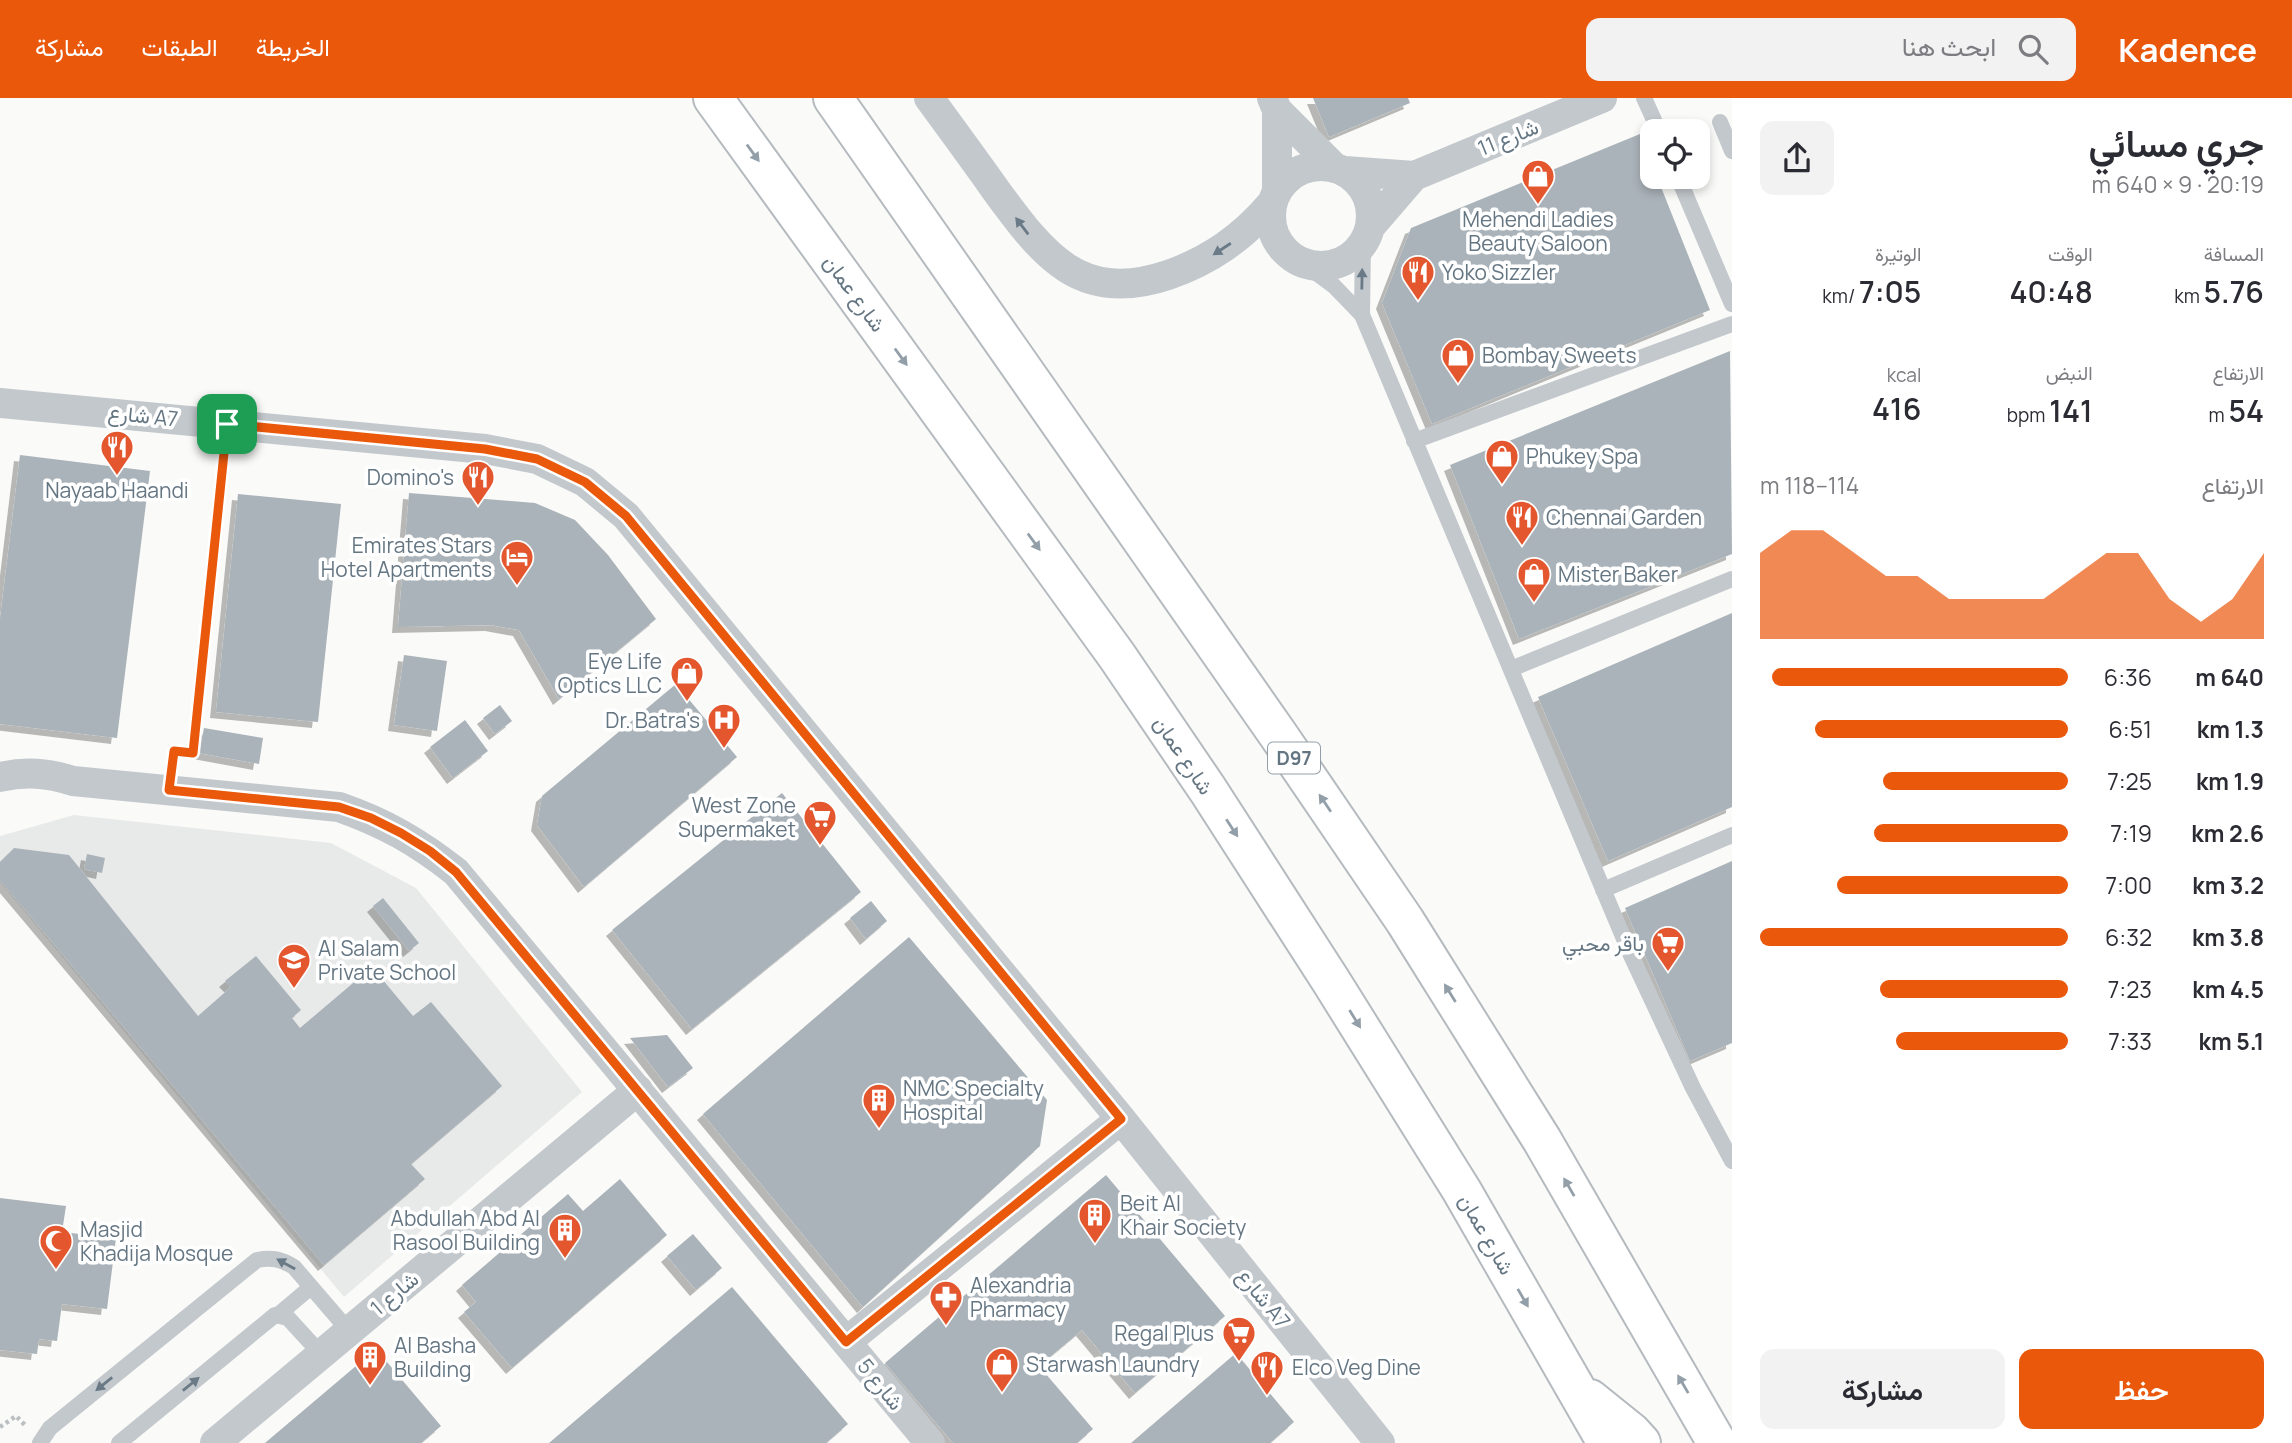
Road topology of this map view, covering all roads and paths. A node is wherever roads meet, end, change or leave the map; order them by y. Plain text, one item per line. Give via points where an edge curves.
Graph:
1 (713, 98) edge
2 (833, 98) edge
3 (929, 98) edge
4 (1602, 98) edge
5 (1644, 98) edge
6 (1275, 104) edge
7 (1653, 119) edge
8 (1720, 122) dead end
9 (1732, 151) edge
10 (1339, 168) junction
11 (1414, 176) junction
12 (1683, 189) edge
13 (1274, 197) junction
14 (1367, 235) junction
15 (1303, 263) junction
16 (1732, 304) edge
17 (1362, 315) junction
18 (1732, 324) edge
19 (0, 403) edge
20 (227, 424) junction
21 (1414, 441) junction
22 (1732, 579) edge
23 (1511, 669) junction
24 (0, 777) edge
25 (73, 781) junction
26 (169, 790) junction
27 (0, 796) edge
28 (1732, 835) edge
29 (1603, 890) junction
30 (638, 1090) junction
31 (1121, 1119) junction
32 (1732, 1161) edge
33 (311, 1287) junction
34 (279, 1314) junction
35 (349, 1331) junction
36 (846, 1342) junction
37 (321, 1354) junction
38 (1574, 1387) junction
39 (40, 1443) edge
40 (119, 1443) edge
41 (215, 1443) edge
42 (930, 1443) edge
43 (1380, 1443) edge
44 (1607, 1443) edge
45 (1641, 1443) edge
46 (1717, 1443) edge

1 -> 38 main road, شارع عمان via 1117,656 1208,790 1462,1191
46 -> 2 main road, D97 via 1542,1140 1405,921
13 -> 3 street via 1233,242 1185,269 1130,283 1082,276 1036,243
4 - 11 street, 11 شارع
5 - 7 lane
6 - 10 street
6 - 13 street
8 - 9 lane
10 - 11 street
10 - 13 street via 1320,165 1295,172
10 - 14 street via 1354,177 1367,195 1372,216
11 - 14 street
12 - 16 lane
13 - 15 street via 1274,232 1290,256
14 - 15 street via 1354,254 1329,266
17 -> 14 lane
15 - 17 lane
17 - 21 lane
18 - 21 lane
19 - 20 street, شارع A7
20 - 26 path via 193,753 174,751
20 - 31 street, شارع A7 via 485,449 537,459 585,482 626,516
21 - 23 lane
22 - 23 lane
23 - 29 lane
24 - 25 street, شارع 5 via 35,772
25 - 26 street, شارع 5
25 - 27 street, شارع 5
26 - 30 street, شارع 5 via 339,807 364,804 411,816 430,830 456,872
28 - 29 lane
29 - 32 lane via 1660,1019
30 - 35 street, شارع 1
30 - 36 street, شارع 5
31 - 36 street
31 - 43 street, شارع A7
33 - 34 lane
33 - 35 lane
33 -> 39 lane via 283,1260 257,1260 50,1428
34 - 37 lane
40 -> 34 lane
35 - 37 street, شارع 1
36 - 42 street, شارع 5
37 - 41 street, شارع 1
38 - 44 main road, شارع عمان
38 - 45 main road

